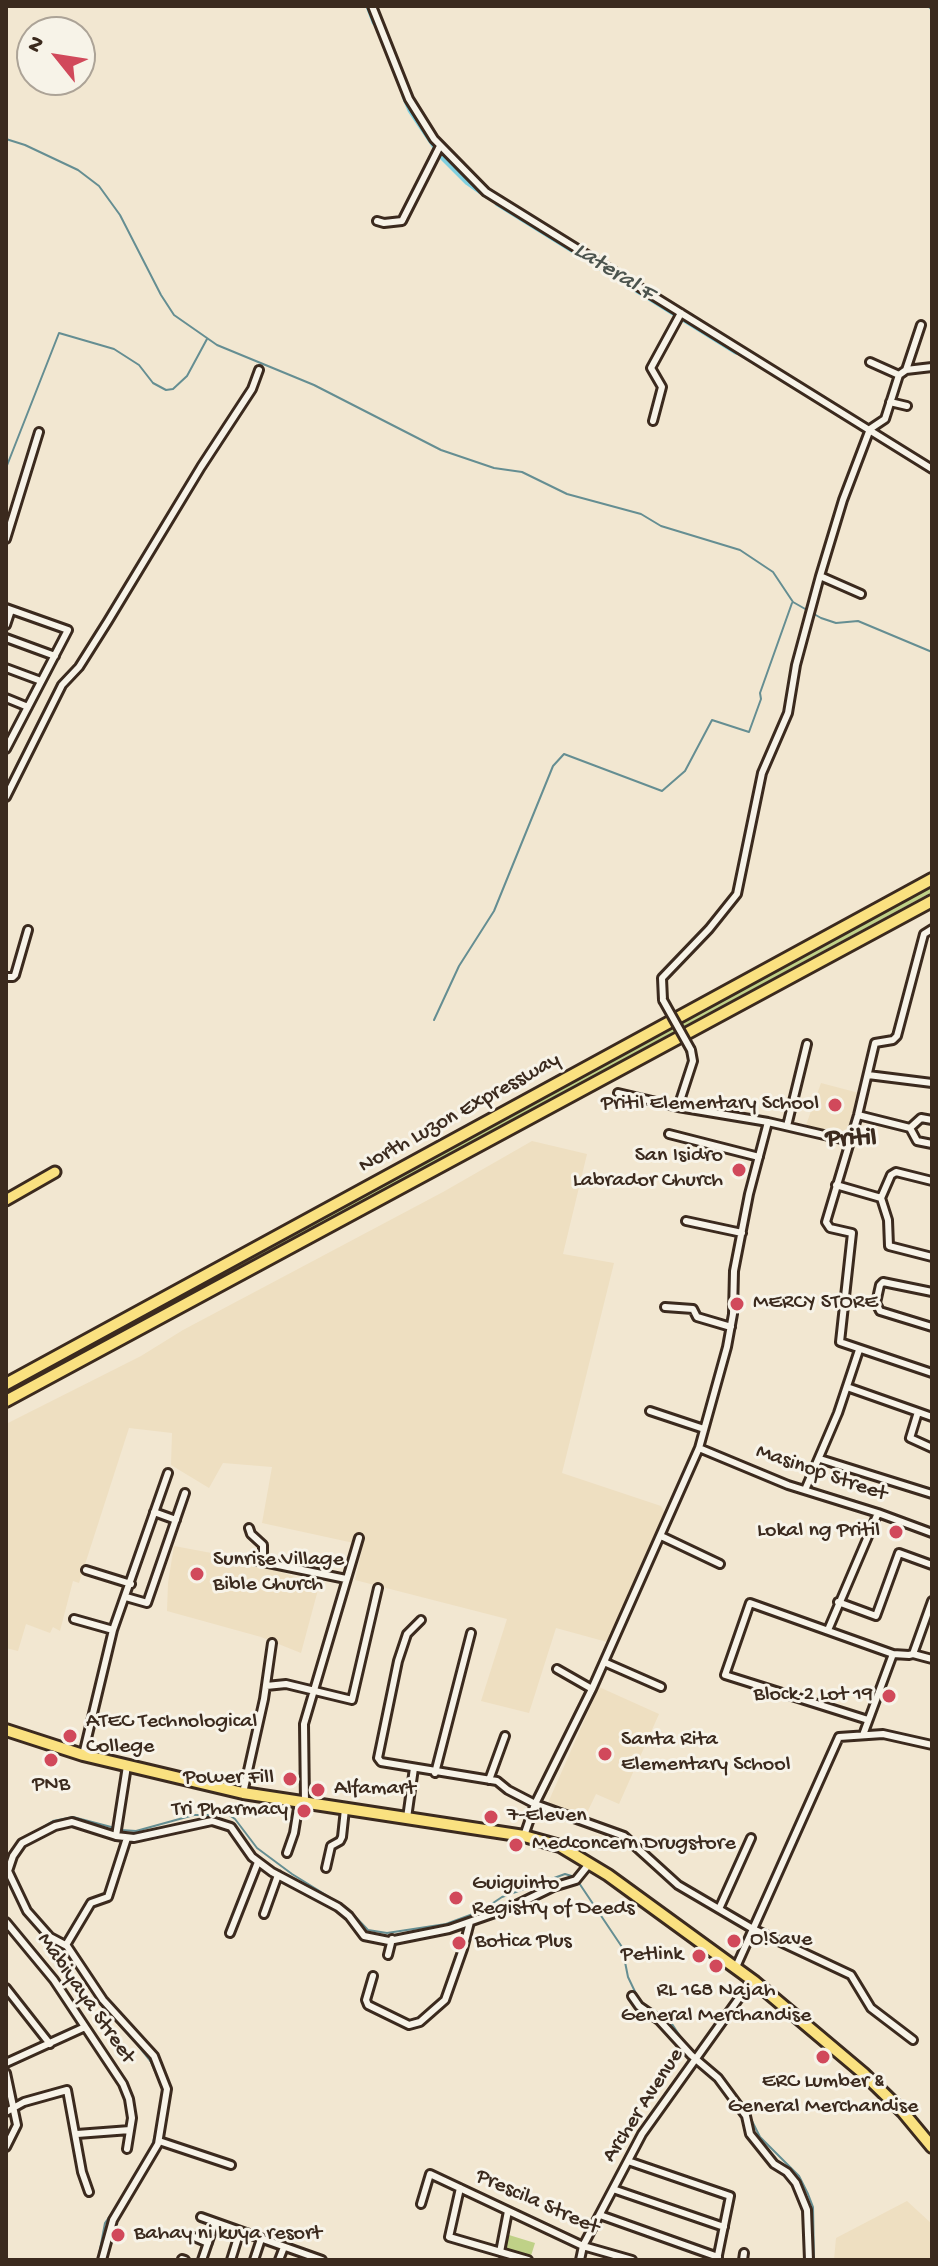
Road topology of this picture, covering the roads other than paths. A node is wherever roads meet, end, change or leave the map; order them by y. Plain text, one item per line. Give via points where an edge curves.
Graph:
1 (372, 6) edge
2 (438, 149) junction
3 (377, 221) dead end
4 (680, 316) junction
5 (921, 325) dead end
6 (870, 362) dead end
7 (932, 367) edge
8 (259, 370) dead end
9 (906, 370) junction
10 (899, 375) junction
11 (890, 402) junction
12 (907, 406) dead end
13 (653, 421) dead end
14 (870, 431) junction
15 (39, 432) dead end
16 (932, 469) edge
17 (6, 539) edge
18 (820, 576) junction
19 (861, 594) dead end
20 (9, 609) edge
21 (6, 625) edge
22 (6, 638) edge
23 (55, 656) junction
24 (6, 668) edge
25 (41, 681) junction
26 (6, 698) edge
27 (28, 707) junction
28 (6, 749) edge
29 (6, 797) edge
30 (932, 879) edge
31 (932, 901) edge
32 (932, 929) edge
33 (28, 930) dead end
34 (6, 977) edge
35 (807, 1044) dead end
36 (868, 1075) junction
37 (932, 1083) edge
38 (618, 1093) dead end
39 (678, 1107) junction
40 (858, 1115) junction
41 (932, 1120) edge
42 (768, 1122) junction
43 (787, 1126) junction
44 (910, 1128) junction
45 (669, 1134) dead end
46 (850, 1141) junction
47 (932, 1144) edge
48 (759, 1157) junction
49 (55, 1172) dead end
50 (932, 1181) edge
51 (836, 1185) junction
52 (881, 1198) junction
53 (6, 1200) edge
54 (686, 1221) dead end
55 (742, 1233) junction
56 (932, 1257) edge
57 (932, 1292) edge
58 (665, 1307) dead end
59 (731, 1327) junction
60 (932, 1327) edge
61 (859, 1350) junction
62 (932, 1373) edge
63 (6, 1384) edge
64 (847, 1387) junction
65 (6, 1401) edge
66 (650, 1411) dead end
67 (918, 1412) junction
68 (932, 1417) edge
69 (704, 1429) junction
70 (699, 1448) junction
71 (932, 1448) edge
72 (820, 1459) junction
73 (168, 1473) dead end
74 (805, 1490) junction
75 (185, 1493) dead end
76 (932, 1494) edge
77 (154, 1512) junction
78 (878, 1513) junction
79 (176, 1520) junction
80 (249, 1528) dead end
81 (932, 1533) edge
82 (661, 1536) junction
83 (359, 1538) dead end
84 (249, 1559) dead end
85 (263, 1562) junction
86 (720, 1564) dead end
87 (932, 1565) edge
88 (86, 1570) dead end
89 (346, 1579) junction
90 (131, 1584) junction
91 (378, 1588) dead end
92 (126, 1597) junction
93 (932, 1601) edge
94 (838, 1602) junction
95 (74, 1619) dead end
96 (421, 1620) dead end
97 (113, 1630) junction
98 (828, 1630) junction
99 (471, 1633) dead end
100 (272, 1643) dead end
101 (893, 1654) junction
102 (913, 1654) junction
103 (932, 1659) edge
104 (604, 1662) junction
105 (557, 1669) dead end
106 (266, 1686) junction
107 (661, 1687) dead end
108 (314, 1689) junction
109 (592, 1689) junction
110 (868, 1720) junction
111 (6, 1730) edge
112 (863, 1735) junction
113 (505, 1736) dead end
114 (932, 1745) edge
115 (83, 1755) junction
116 (127, 1766) junction
117 (414, 1768) junction
118 (435, 1773) junction
119 (489, 1780) junction
120 (243, 1793) junction
121 (302, 1802) junction
122 (535, 1804) junction
123 (345, 1809) junction
124 (407, 1818) junction
125 (116, 1834) junction
126 (524, 1836) junction
127 (127, 1838) junction
128 (751, 1838) dead end
129 (287, 1853) dead end
130 (258, 1862) junction
131 (590, 1862) junction
132 (326, 1868) dead end
133 (278, 1875) junction
134 (719, 1909) junction
135 (264, 1914) dead end
136 (6, 1922) edge
137 (470, 1922) junction
138 (753, 1929) junction
139 (230, 1933) dead end
140 (393, 1939) junction
141 (66, 1945) junction
142 (388, 1955) dead end
143 (736, 1967) junction
144 (373, 1976) dead end
145 (752, 1980) junction
146 (6, 1988) edge
147 (632, 1996) dead end
148 (85, 2027) junction
149 (913, 2040) dead end
150 (50, 2044) junction
151 (696, 2059) junction
152 (6, 2063) edge
153 (6, 2073) edge
154 (10, 2110) edge
155 (130, 2130) junction
156 (77, 2134) junction
157 (159, 2141) junction
158 (6, 2147) edge
159 (932, 2147) edge
160 (127, 2149) dead end
161 (628, 2161) junction
162 (231, 2165) dead end
163 (460, 2188) junction
164 (613, 2189) junction
165 (89, 2192) dead end
166 (421, 2204) dead end
167 (508, 2211) junction
168 (600, 2215) junction
169 (201, 2217) dead end
170 (215, 2222) junction
171 (724, 2227) junction
172 (240, 2231) junction
173 (194, 2237) dead end
174 (261, 2239) junction
175 (208, 2243) junction
176 (583, 2246) junction
177 (284, 2247) junction
178 (500, 2252) junction
179 (305, 2257) edge
180 (717, 2258) edge
181 (102, 2260) edge
182 (202, 2260) edge
183 (231, 2260) edge
184 (254, 2260) edge
185 (279, 2260) edge
186 (322, 2260) edge
187 (528, 2260) edge
188 (580, 2260) edge
189 (632, 2260) edge
190 (809, 2260) edge

1 - 2 street via 409,99
2 - 3 street via 402,221
2 - 4 street via 486,192
4 - 13 street via 651,368 662,387
4 - 14 street
5 - 9 street
6 - 10 street
7 - 9 street
8 - 29 street via 108,621 62,685
9 - 10 street
10 - 11 street
11 - 12 street
11 - 14 street via 885,419
14 - 16 street
14 - 18 street
15 - 17 street
18 - 19 street
18 - 39 street, bridge via 788,713 762,773 737,894 662,978 663,1000 693,1061
20 - 21 street
20 - 23 street via 68,630
22 - 23 street
23 - 25 street
24 - 25 street
25 - 27 street
26 - 27 street
27 - 28 street
30 - 63 highway, North Luzon Expressway
31 - 65 highway, North Luzon Expressway
32 - 36 street via 924,934 899,1031 893,1040 875,1043
33 - 34 street via 15,975
35 - 43 street
36 - 37 street
36 - 40 street
38 - 39 street
39 - 42 street
40 - 44 street
40 - 46 street
41 - 44 street via 921,1118
42 - 43 street
42 - 48 street
43 - 46 street
44 - 47 street via 917,1141
45 - 48 street
46 - 51 street
48 - 55 street
49 - 53 main road
50 - 52 street via 896,1172
51 - 52 street
51 - 61 street via 826,1222 852,1233 839,1340
52 - 56 street via 889,1246
54 - 55 street
55 - 59 street
57 - 60 street via 883,1282 876,1303 880,1311
58 - 59 street via 693,1309 697,1317
59 - 69 street
61 - 62 street
61 - 64 street
64 - 67 street
64 - 72 street
66 - 69 street
67 - 68 street
67 - 71 street via 910,1438
69 - 70 street
70 - 74 street, Masinop Street
70 - 82 street
72 - 74 street
72 - 76 street
73 - 77 street
74 - 78 street, Masinop Street
75 - 79 street
77 - 79 street
77 - 90 street
78 - 81 street, Masinop Street
78 - 94 street
79 - 92 street via 147,1603
80 - 85 street via 263,1545
82 - 86 street
82 - 104 street
83 - 89 street
84 - 85 street
85 - 89 street
87 - 94 street via 899,1553 876,1616
88 - 90 street
89 - 108 street
90 - 92 street
91 - 108 street via 352,1700
92 - 97 street
93 - 102 street
94 - 98 street
95 - 97 street
96 - 117 street via 407,1634 398,1661 378,1758
97 - 115 street
98 - 101 street
98 - 110 street via 750,1603 725,1675
99 - 118 street
100 - 106 street
101 - 102 street
101 - 110 street
102 - 103 street
104 - 107 street
104 - 109 street
105 - 109 street
106 - 108 street
106 - 120 street
108 - 121 street via 304,1724
109 - 122 street
110 - 112 street
111 - 115 highway
112 - 114 street
112 - 138 street via 839,1737
113 - 119 street
115 - 116 highway
116 - 120 highway
116 - 125 street
117 - 118 street
117 - 124 street
118 - 119 street
119 - 122 street
120 - 121 highway
121 - 123 highway
121 - 129 street
122 - 126 street
122 - 134 street via 631,1840 678,1885
123 - 124 highway
123 - 132 street via 342,1837 331,1846
124 - 126 highway
125 - 127 street
125 - 141 street via 72,1822 55,1826 22,1843 9,1865 27,1911 50,1937
126 - 131 highway
127 - 130 street via 212,1821 231,1827
127 - 141 street via 108,1897 91,1903
128 - 134 street
130 - 133 street
130 - 139 street
131 - 137 street via 577,1878
131 - 143 highway
133 - 135 street
133 - 140 street via 338,1907 364,1936
134 - 138 street
136 - 148 street, Mabiyaya Street
137 - 140 street
137 - 144 street via 445,2000 420,2022 409,2025 368,2005
138 - 143 street
138 - 149 street via 851,1975 871,2008
140 - 142 street
141 - 157 street via 103,2000 154,2056 167,2089
143 - 145 highway
145 - 151 street, Archer Avenue
145 - 159 highway via 863,2073
146 - 150 street
147 - 151 street
148 - 150 street
148 - 155 street, Mabiyaya Street via 123,2084
150 - 152 street
151 - 161 street, Archer Avenue
151 - 190 street via 737,2102 766,2156 796,2183 807,2210
153 - 154 street
154 - 156 street via 67,2090
154 - 158 street via 17,2125
155 - 156 street
155 - 160 street, Mabiyaya Street
156 - 165 street
157 - 162 street
157 - 181 street via 113,2220
161 - 164 street, Archer Avenue
161 - 171 street via 730,2196
163 - 166 street, Prescila Street via 430,2174
163 - 167 street, Prescila Street
163 - 178 street via 449,2237
164 - 168 street, Archer Avenue
164 - 171 street
167 - 176 street, Prescila Street
167 - 178 street
168 - 176 street, Archer Avenue
168 - 180 street
169 - 170 street
170 - 172 street
170 - 175 street
171 - 180 street
172 - 174 street
172 - 183 street
173 - 175 street
174 - 177 street
174 - 184 street
175 - 182 street
176 - 188 street, Archer Avenue
176 - 189 street, Prescila Street
177 - 179 street
177 - 185 street
178 - 187 street
179 - 186 street

